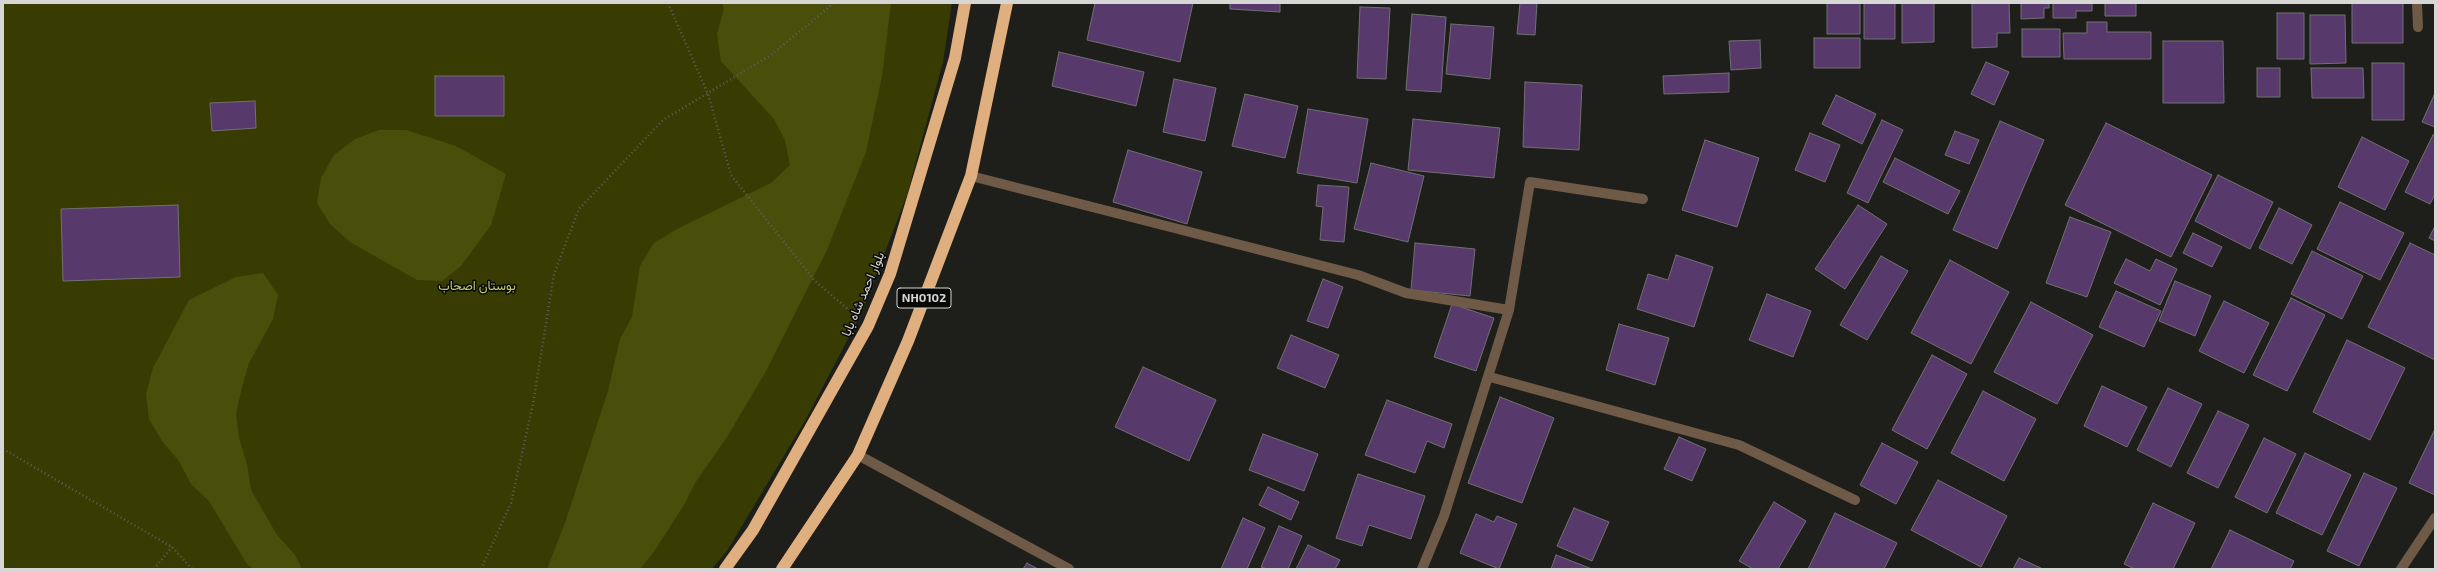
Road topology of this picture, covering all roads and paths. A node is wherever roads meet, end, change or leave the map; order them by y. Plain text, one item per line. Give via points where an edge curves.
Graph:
1 (668, 3) edge
2 (834, 3) edge
3 (965, 3) edge
4 (1007, 3) edge
5 (2418, 3) edge
6 (2418, 28) dead end
7 (708, 94) junction
8 (970, 176) junction
9 (1643, 199) dead end
10 (1509, 310) junction
11 (868, 326) junction
12 (1490, 377) junction
13 (3, 449) edge
14 (858, 455) junction
15 (1856, 500) dead end
16 (2435, 518) edge
17 (172, 547) junction
18 (154, 569) edge
19 (192, 569) edge
20 (481, 569) edge
21 (725, 569) edge
22 (782, 569) edge
23 (1069, 569) edge
24 (1422, 569) edge
25 (2400, 569) edge

1 - 7 path
2 - 7 path via 771,55
3 - 11 highway, بلوار احمد شاه بابا / NH0102 via 955,58 890,274
4 - 8 highway, NH0102
5 - 6 street
7 - 11 path via 731,176 815,281
7 - 20 path via 663,120 579,210 554,274 533,404 511,503
8 - 10 street via 1358,275 1406,293
8 - 14 highway, NH0102 via 908,341
9 - 10 street via 1530,182
10 - 12 street
11 - 21 highway, بلوار احمد شاه بابا / NH0102 via 753,530
12 - 15 street via 1739,445
12 - 24 street via 1444,516
13 - 17 path
14 - 22 highway, NH0102
14 - 23 street
16 - 25 street
17 - 18 path
17 - 19 path

